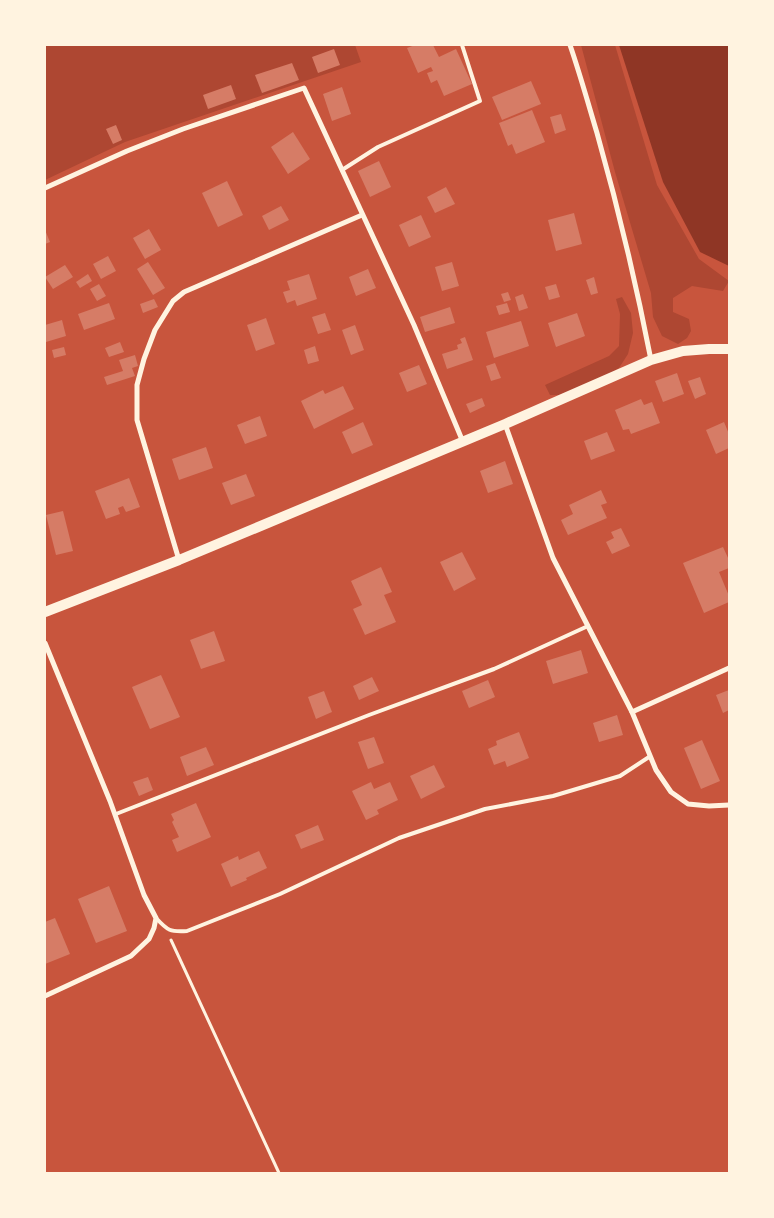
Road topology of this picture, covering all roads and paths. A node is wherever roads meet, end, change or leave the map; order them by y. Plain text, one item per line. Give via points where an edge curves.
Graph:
1 (462, 45) edge
2 (570, 45) edge
3 (342, 170) junction
4 (45, 188) edge
5 (362, 215) junction
6 (729, 350) edge
7 (651, 360) junction
8 (505, 424) junction
9 (463, 442) junction
10 (179, 560) junction
11 (45, 612) edge
12 (588, 626) junction
13 (45, 643) edge
14 (729, 668) edge
15 (632, 712) junction
16 (649, 756) junction
17 (729, 805) edge
18 (116, 814) junction
19 (156, 918) junction
20 (166, 930) junction
21 (45, 996) edge
22 (279, 1173) edge

1 - 3 lane via 480,101 378,146
2 - 7 street via 604,159
3 - 4 street via 304,88 135,148
3 - 5 street
5 - 9 street via 414,325
5 - 10 street via 184,292 172,301 156,330 137,385 137,420
6 - 7 main road via 683,351
7 - 8 main road
8 - 9 main road
8 - 12 street via 553,558
9 - 10 main road
10 - 11 main road
12 - 15 street
12 - 18 lane via 494,668
13 - 18 street
14 - 15 street
15 - 16 street
16 - 17 street via 664,784 679,799 701,806
16 - 20 lane via 620,776 552,796 485,809 399,838 280,894 187,931
18 - 19 street via 144,895
19 - 20 lane
19 - 21 street via 150,939 131,956
20 - 22 path

